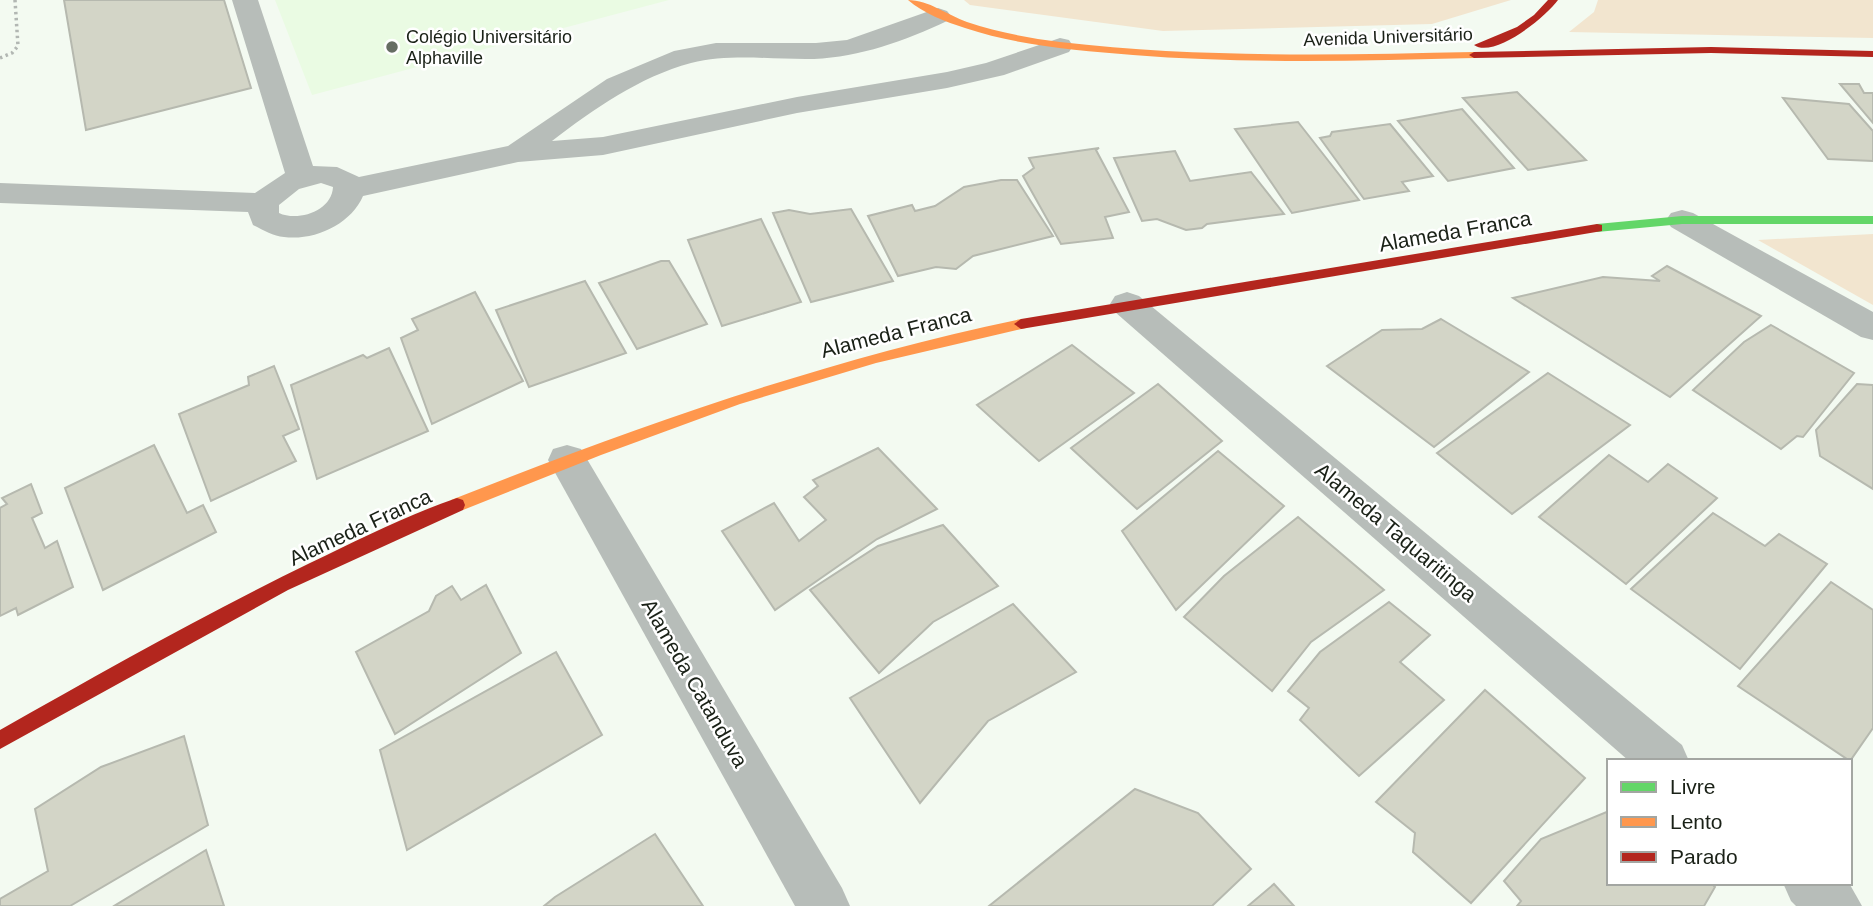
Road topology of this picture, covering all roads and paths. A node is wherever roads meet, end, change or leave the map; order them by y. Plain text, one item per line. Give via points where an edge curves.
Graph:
1 (16, 0) edge
2 (246, 0) edge
3 (913, 0) edge
4 (1553, 0) edge
5 (938, 16) junction
6 (869, 41) junction
7 (1060, 46) junction
8 (1429, 54) junction
9 (1873, 54) edge
10 (0, 58) edge
11 (905, 88) junction
12 (518, 153) junction
13 (301, 177) junction
14 (349, 189) junction
15 (0, 193) edge
16 (262, 203) junction
17 (1682, 220) junction
18 (1873, 220) edge
19 (1128, 304) junction
20 (1873, 328) edge
21 (567, 460) junction
22 (0, 740) edge
23 (1663, 759) edge
24 (1811, 885) edge
25 (824, 906) edge
26 (1836, 906) edge

1 - 10 path via 18,46
2 - 13 street
3 - 5 street, Avenida Universitário
4 - 8 street via 1542,17 1496,41
5 - 6 street
5 - 7 street, Avenida Universitário via 1033,43
6 - 11 street
6 - 12 street via 818,51 754,49 685,56 623,79
7 - 8 street, Avenida Universitário via 1237,58
7 - 11 street via 994,69
8 - 9 street, Avenida Universitário via 1711,50
11 - 12 street via 797,105 603,146
12 - 14 street
13 - 14 street via 337,176
13 - 16 street via 276,188
14 - 16 street via 343,206 309,225 282,227 264,218
15 - 16 street
17 - 18 street, Alameda Franca
17 - 19 street, Alameda Franca via 1602,227
17 - 20 street
19 - 21 street, Alameda Franca via 948,338 834,367
19 - 23 street, Alameda Taquaritinga
21 - 22 street, Alameda Franca via 380,536 120,671
21 - 25 street, Alameda Catanduva
24 - 26 street

